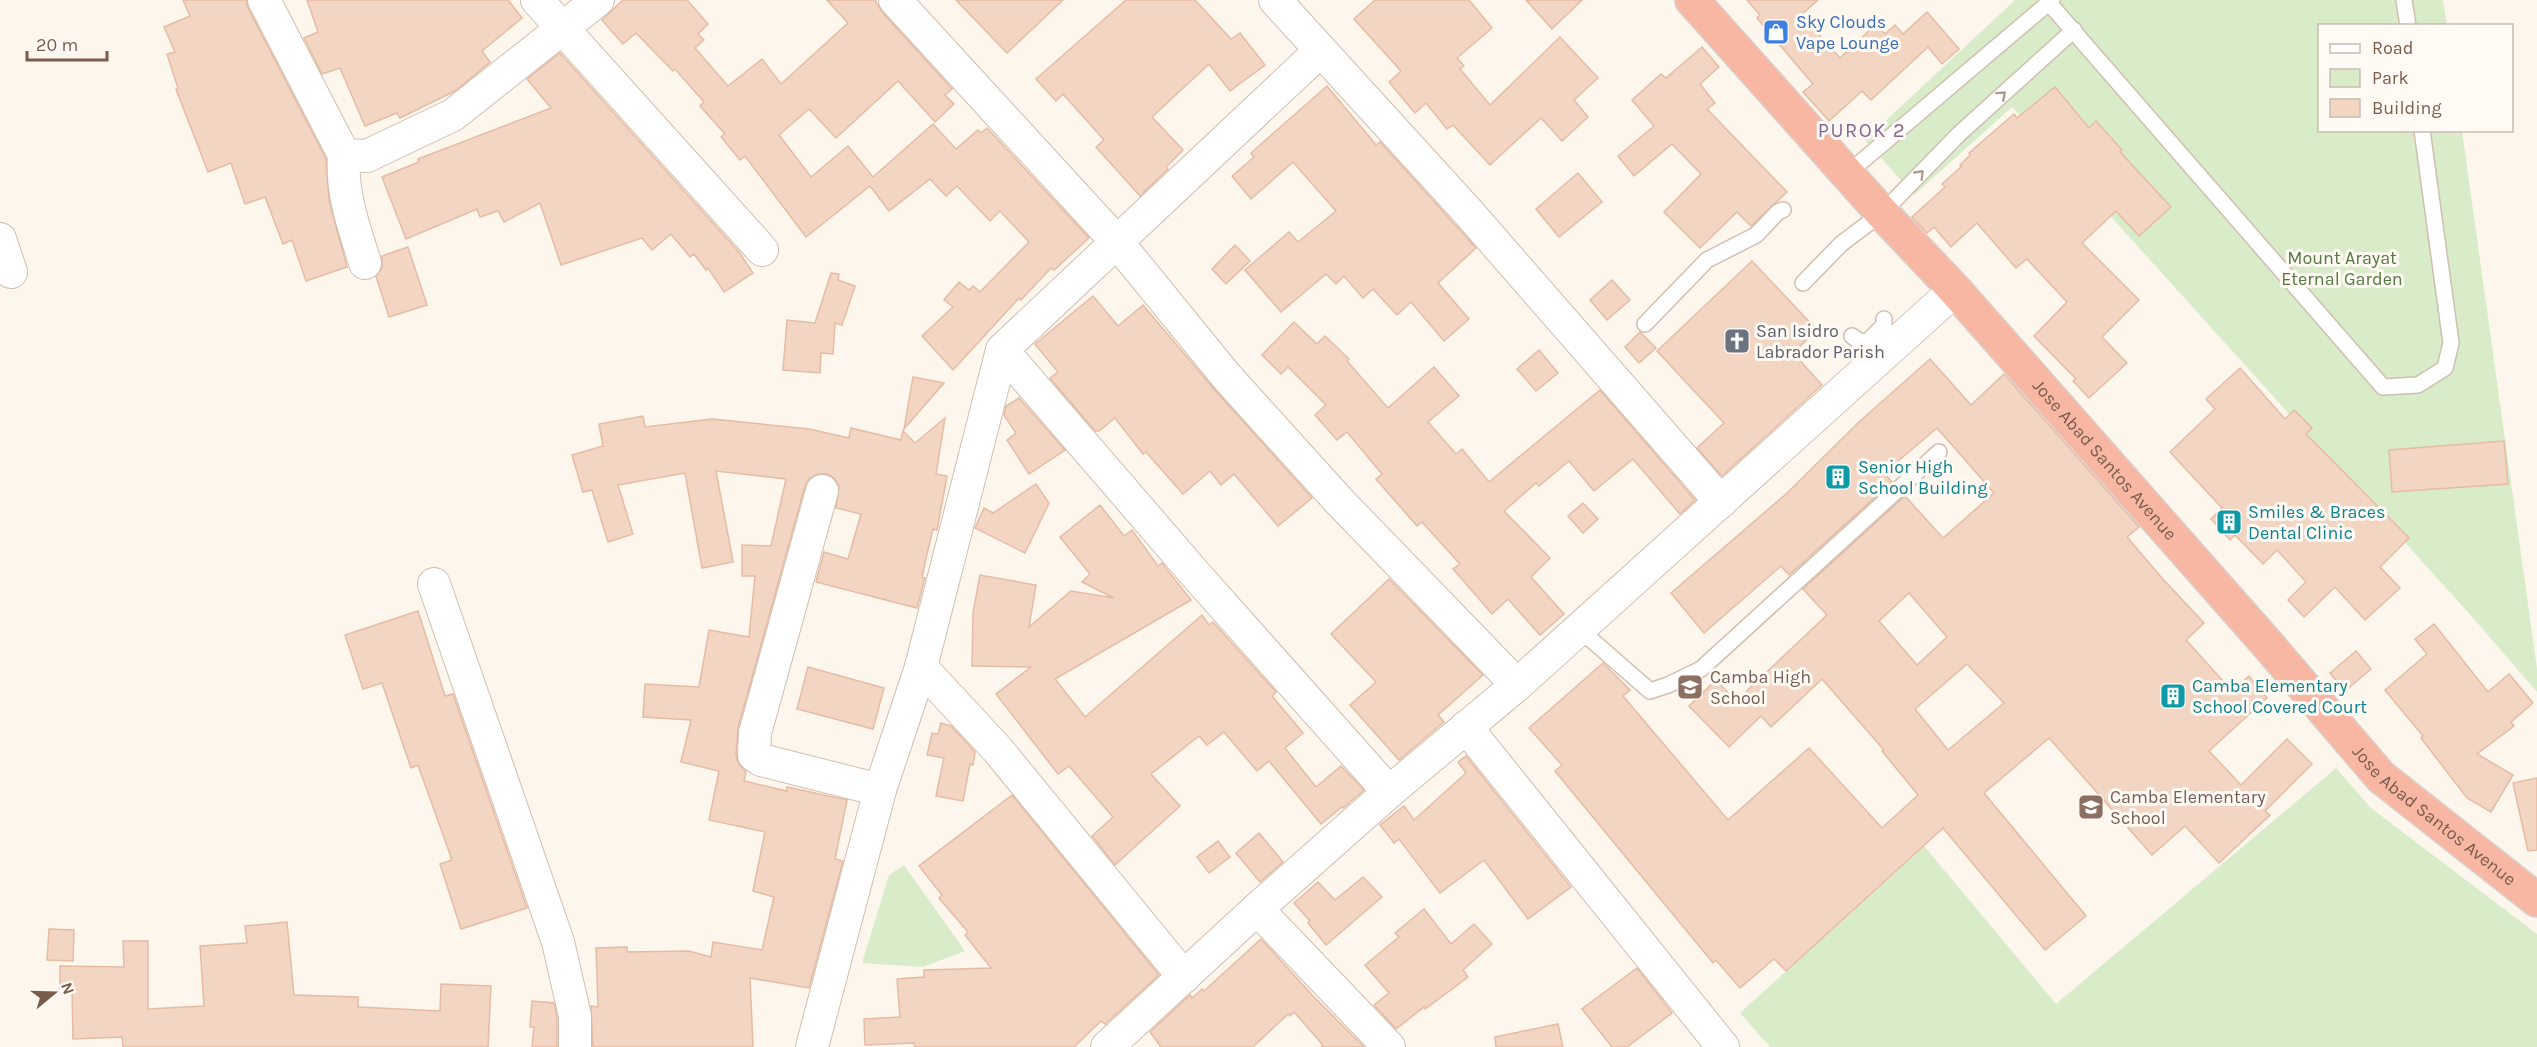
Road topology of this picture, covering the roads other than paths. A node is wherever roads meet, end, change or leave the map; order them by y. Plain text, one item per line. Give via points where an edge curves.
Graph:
1 (264, 0) edge
2 (537, 0) edge
3 (597, 0) edge
4 (895, 0) edge
5 (1275, 0) edge
6 (1692, 0) edge
7 (2404, 0) edge
8 (2051, 2) edge
9 (2408, 24) edge
10 (564, 29) junction
11 (2074, 30) junction
12 (1320, 51) junction
13 (2422, 132) edge
14 (344, 155) junction
15 (1848, 172) junction
16 (1783, 210) dead end
17 (1882, 213) junction
18 (0, 239) edge
19 (1117, 242) junction
20 (762, 250) dead end
21 (365, 263) dead end
22 (11, 272) dead end
23 (1803, 283) dead end
24 (1955, 290) junction
25 (1884, 319) dead end
26 (1645, 324) dead end
27 (1852, 336) dead end
28 (1002, 350) junction
29 (1939, 452) dead end
30 (822, 491) dead end
31 (1721, 502) junction
32 (434, 584) dead end
33 (1578, 628) junction
34 (921, 667) junction
35 (1516, 685) junction
36 (1466, 728) junction
37 (880, 790) junction
38 (1389, 792) junction
39 (2537, 900) edge
40 (1257, 909) junction
41 (1185, 977) junction
42 (575, 1047) edge
43 (812, 1047) edge
44 (1107, 1047) edge
45 (1389, 1047) edge
46 (1723, 1047) edge

1 - 14 street
2 - 10 street
3 - 10 street
4 - 19 street
5 - 12 street
6 - 15 highway, Jose Abad Santos Avenue
7 - 9 lane
8 - 11 lane
8 - 15 lane
10 - 14 street via 453,115 367,156
10 - 20 street
11 - 13 lane via 2383,387 2418,385 2445,368 2451,343
17 -> 11 lane via 1959,134
12 - 19 street
12 - 31 street
14 - 21 street via 346,199
15 - 17 highway, Jose Abad Santos Avenue
16 - 26 lane via 1756,235 1707,260
17 - 23 lane via 1841,244
17 - 24 highway, Jose Abad Santos Avenue
18 - 22 street
19 - 28 street
19 - 35 street via 1242,394
24 - 31 street
24 - 39 highway, Jose Abad Santos Avenue via 2381,777
25 - 27 lane via 1884,325 1868,341 1860,342
28 - 34 street
28 - 38 street
29 - 33 lane via 1701,669 1650,691
30 - 37 street via 755,733 754,754 761,760
31 - 33 street
32 - 42 street via 558,942 575,1016
33 - 35 street
34 - 37 street
34 - 41 street via 998,749
35 - 36 street
36 - 38 street
36 - 46 street
37 - 43 street
38 - 40 street
40 - 41 street
40 - 45 street
41 - 44 street

